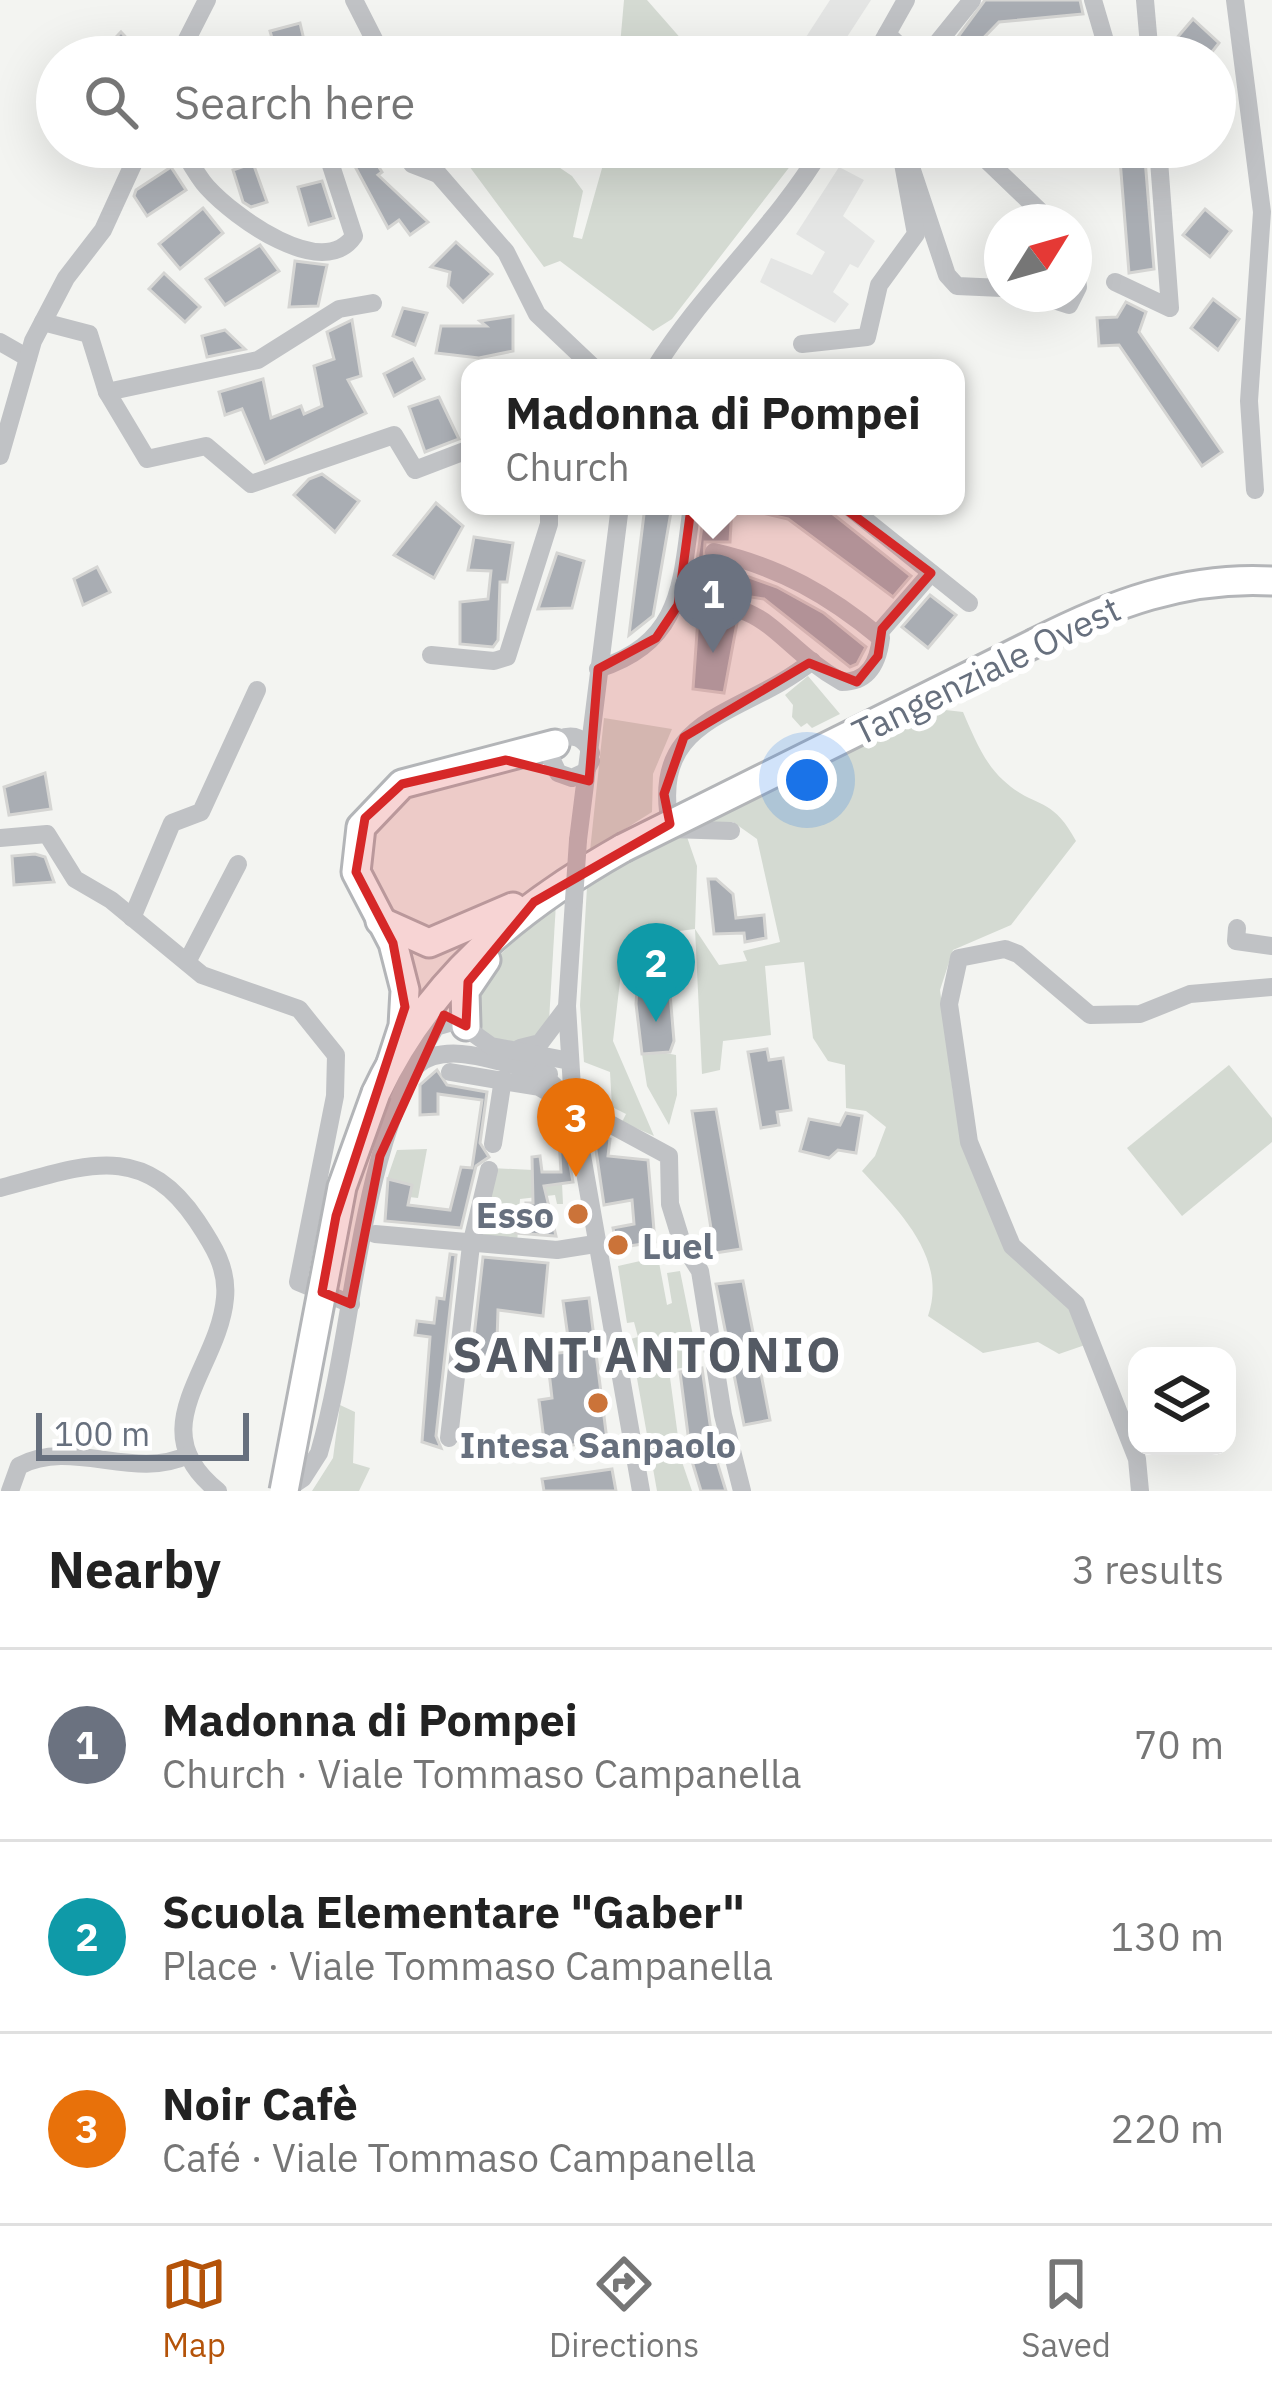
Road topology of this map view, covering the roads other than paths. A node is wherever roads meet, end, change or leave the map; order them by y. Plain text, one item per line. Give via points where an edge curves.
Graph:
1 (207, 0) edge
2 (354, 0) edge
3 (906, 0) edge
4 (972, 0) edge
5 (1093, 0) edge
6 (1145, 0) edge
7 (1235, 0) edge
8 (189, 36) edge
9 (372, 36) edge
10 (888, 36) edge
11 (943, 36) edge
12 (1104, 36) edge
13 (1148, 36) edge
14 (1265, 156) edge
15 (132, 168) edge
16 (197, 168) edge
17 (332, 168) edge
18 (422, 168) edge
19 (435, 168) edge
20 (807, 168) edge
21 (904, 168) edge
22 (915, 168) edge
23 (995, 168) edge
24 (1160, 168) edge
25 (438, 174) junction
26 (1032, 204) edge
27 (1114, 282) dead end
28 (984, 287) edge
29 (374, 303) dead end
30 (43, 322) junction
31 (0, 342) edge
32 (802, 344) dead end
33 (28, 358) junction
34 (584, 359) edge
35 (661, 359) edge
36 (106, 392) junction
37 (5, 419) edge
38 (461, 452) edge
39 (0, 456) edge
40 (1255, 490) dead end
41 (549, 515) edge
42 (619, 515) edge
43 (691, 515) edge
44 (859, 515) edge
45 (714, 552) dead end
46 (931, 573) junction
47 (1272, 581) edge
48 (969, 603) dead end
49 (678, 605) junction
50 (877, 634) junction
51 (431, 655) dead end
52 (812, 661) junction
53 (598, 669) junction
54 (257, 689) dead end
55 (596, 694) junction
56 (558, 756) junction
57 (591, 756) junction
58 (731, 831) dead end
59 (0, 838) edge
60 (578, 841) junction
61 (238, 864) dead end
62 (534, 902) junction
63 (132, 918) junction
64 (380, 921) junction
65 (1237, 928) dead end
66 (1272, 946) edge
67 (187, 962) junction
68 (1272, 987) edge
69 (567, 1006) junction
70 (466, 1026) junction
71 (503, 1049) junction
72 (451, 1062) junction
73 (402, 1065) junction
74 (570, 1070) junction
75 (542, 1073) junction
76 (503, 1079) junction
77 (573, 1104) junction
78 (493, 1144) dead end
79 (582, 1159) junction
80 (489, 1170) dead end
81 (0, 1188) edge
82 (375, 1234) dead end
83 (595, 1244) junction
84 (471, 1245) junction
85 (351, 1304) junction
86 (449, 1438) dead end
87 (188, 1455) junction
88 (196, 1482) edge
89 (10, 1491) edge
90 (218, 1491) edge
91 (284, 1491) edge
92 (640, 1491) edge
93 (742, 1491) edge
94 (1140, 1491) edge

1 - 8 street
2 - 9 street
3 - 10 street
4 - 11 street
5 - 12 street
6 - 13 street
7 - 14 street
14 - 40 street via 1248,446
15 - 30 street
16 - 17 street via 219,197 313,254 335,251 354,236
18 - 25 street
19 - 25 street
20 - 35 street
21 - 32 street via 916,234 879,285 867,337
22 - 28 street via 947,275 957,286
23 - 26 street
24 - 27 street via 1171,308
25 - 34 street via 506,252 537,314
29 - 36 street via 339,309 258,360
30 - 33 street
30 - 36 street via 89,334
31 - 33 street
33 - 37 street
36 - 38 street via 147,459 206,446 250,484 394,435 415,470
37 - 39 street
41 - 51 street via 507,657
42 - 53 street
43 - 49 street
44 - 46 street
45 - 50 street via 811,586
46 - 48 street
46 - 50 street
47 - 62 highway, Tangenziale Ovest, bridge via 1136,597 623,848
49 - 52 street via 746,607
49 - 53 street via 656,638
50 - 52 street via 878,656 857,682 842,682
52 - 58 street via 678,746 664,794 671,829
53 - 55 street
54 - 63 street via 201,812 172,823
55 - 56 street
55 - 57 street
56 - 57 street via 584,741
56 - 57 street via 579,776
56 - 60 street
56 - 64 highway via 401,784 356,836 356,872
57 - 60 street
59 - 63 street via 47,834 75,879
60 - 69 street, bridge
61 - 67 street
62 - 64 highway via 429,943
62 - 70 highway via 468,982
62 - 73 highway, Tangenziale Ovest via 451,977
63 - 67 street
64 - 73 highway via 405,990
65 - 66 street via 1236,941
67 - 85 street via 202,975 299,1009 336,1055 298,1282
68 - 94 street via 1190,994 1140,1015 1090,1015 1018,954 959,958 949,1004 968,1142 1012,1246 1076,1304 1137,1459
69 - 71 street via 539,1043
69 - 74 street
70 - 71 street
70 - 72 street
70 - 73 street via 440,1023
71 - 74 street
72 - 73 street via 431,1054
72 - 75 street
72 - 76 street
73 - 85 street
73 - 91 highway, Tangenziale Ovest, bridge via 376,1093 342,1187
74 - 75 street
74 - 77 street
75 - 77 street
76 - 78 street
76 - 79 street via 551,1094
77 - 79 street
77 - 93 street via 669,1156 670,1204 700,1271
79 - 83 street
80 - 84 street
81 - 87 street via 115,1165 152,1173 184,1202 218,1255 226,1289 184,1416
82 - 84 street
83 - 84 street
83 - 92 street
84 - 86 street
85 - 91 street via 319,1453
87 - 88 street
87 - 89 street via 140,1465 50,1456 20,1466
88 - 90 street

